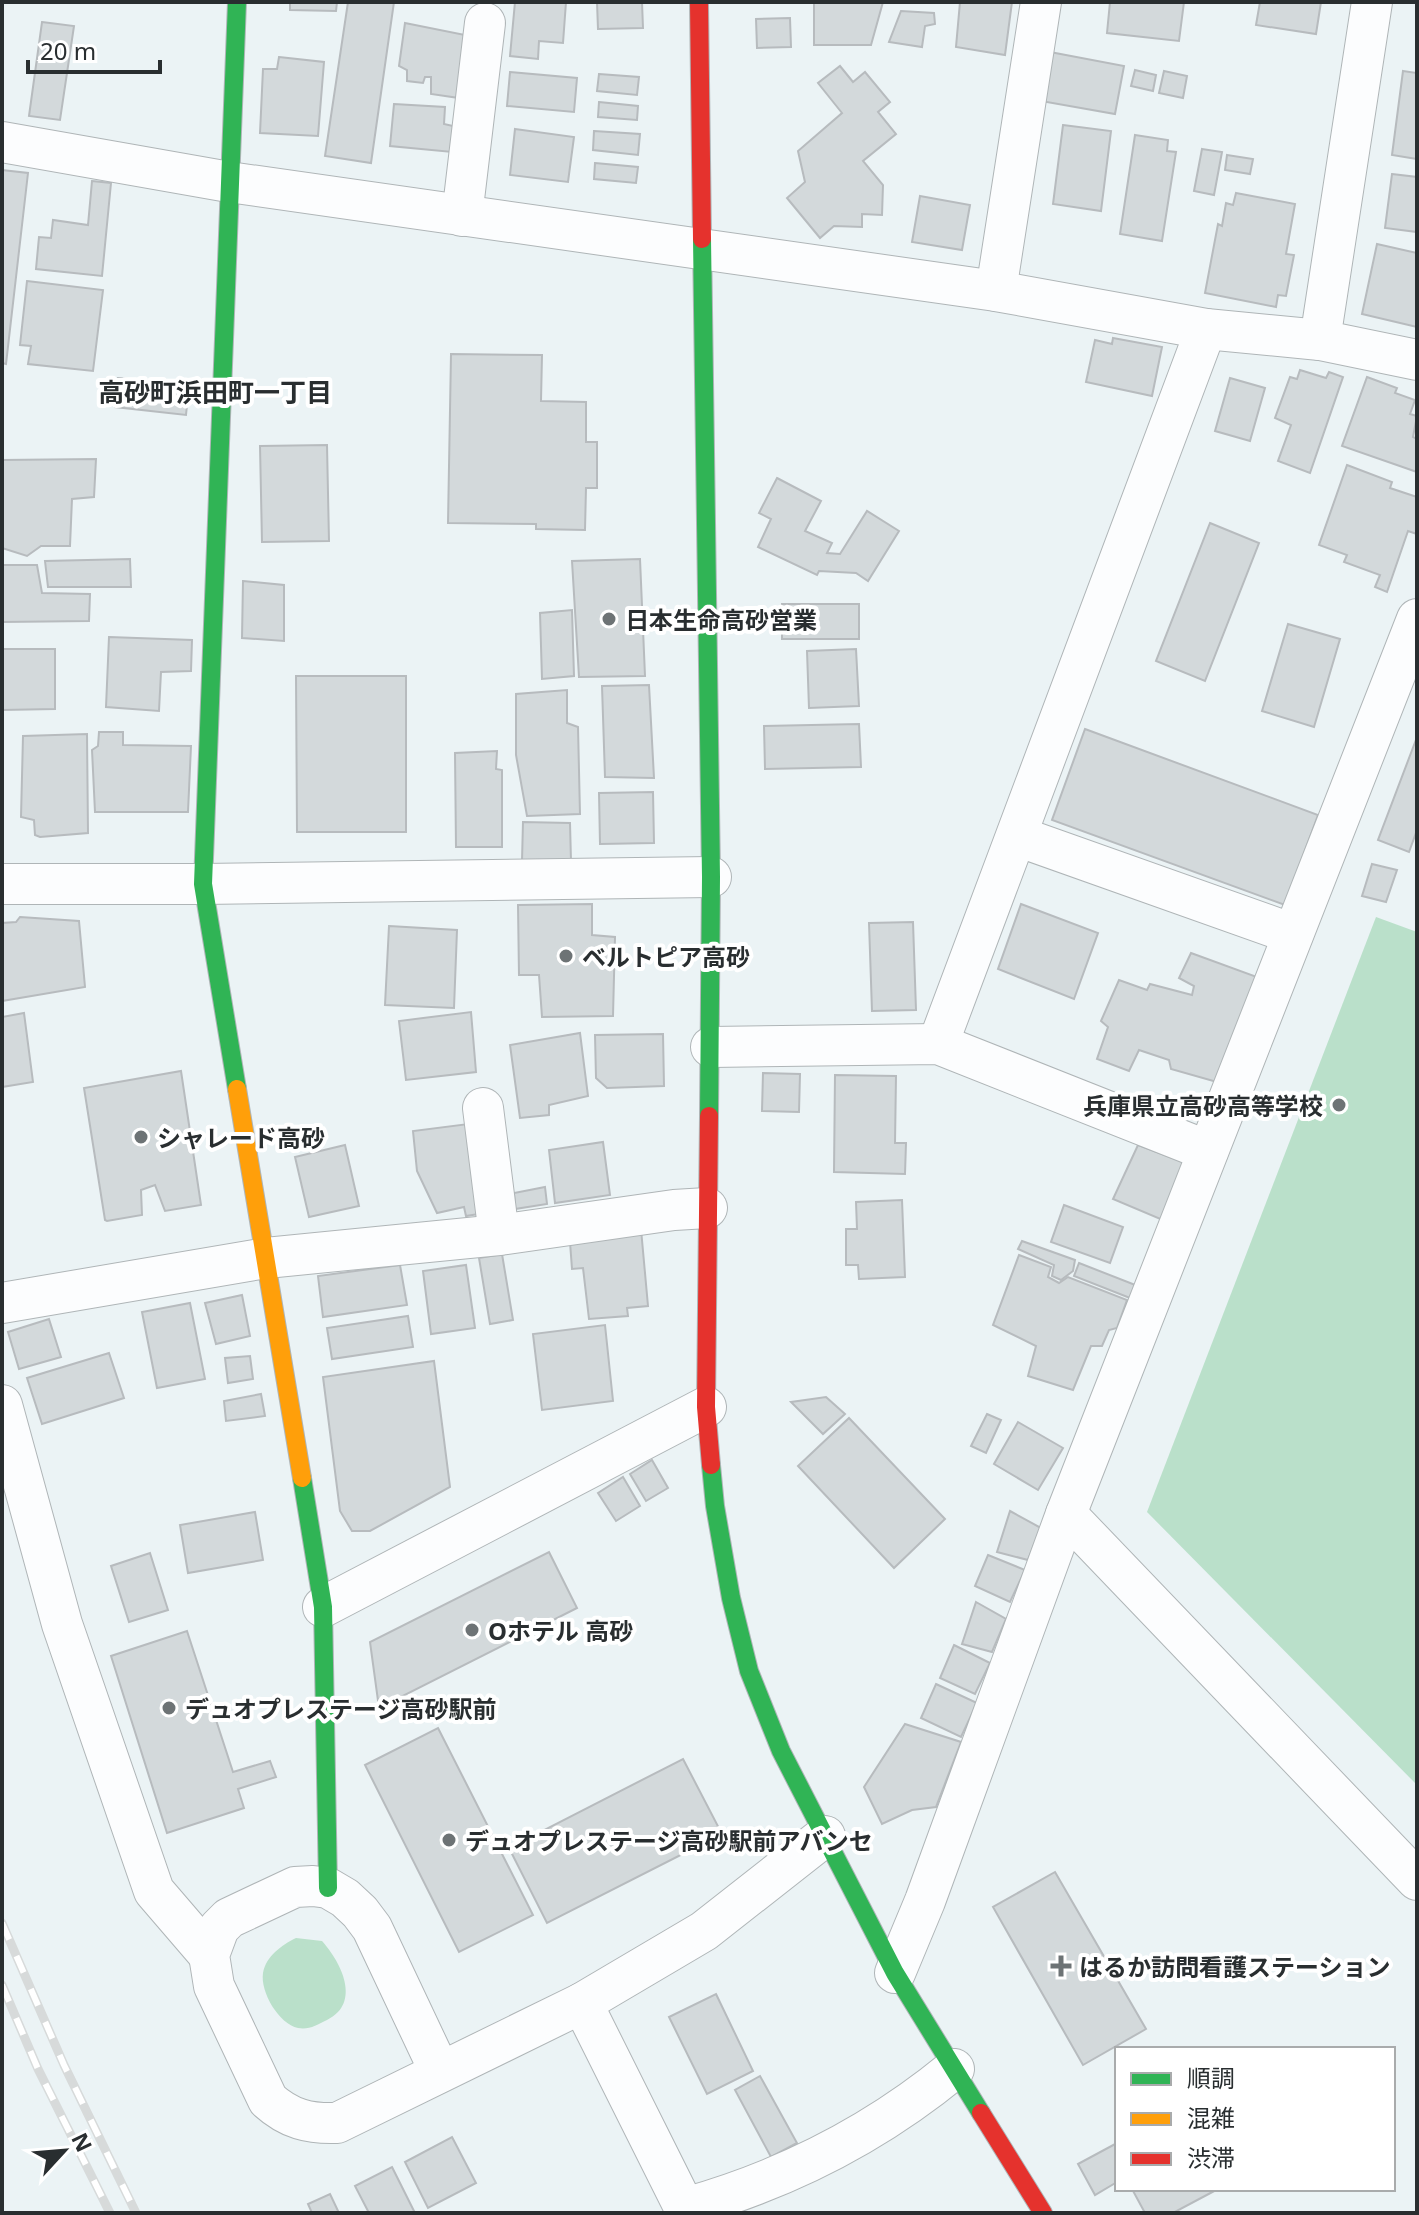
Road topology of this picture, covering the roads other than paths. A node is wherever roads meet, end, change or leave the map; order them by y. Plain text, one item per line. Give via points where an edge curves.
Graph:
1 (237, 2) edge
2 (699, 2) edge
3 (1041, 2) edge
4 (1372, 2) edge
5 (485, 23) dead end
6 (2, 142) edge
7 (229, 182) junction
8 (462, 216) junction
9 (703, 250) junction
10 (996, 291) junction
11 (1206, 329) junction
12 (1320, 340) junction
13 (1417, 360) edge
14 (1417, 619) edge
15 (1017, 836) junction
16 (711, 877) junction
17 (2, 884) edge
18 (203, 884) junction
19 (1293, 934) junction
20 (938, 1044) junction
21 (711, 1047) junction
22 (483, 1108) dead end
23 (1208, 1151) junction
24 (707, 1208) junction
25 (499, 1235) junction
26 (266, 1258) junction
27 (2, 1303) edge
28 (2, 1405) edge
29 (706, 1407) junction
30 (1066, 1514) junction
31 (323, 1607) junction
32 (825, 1836) junction
33 (1417, 1880) edge
34 (328, 1888) junction
35 (209, 1955) junction
36 (895, 1973) junction
37 (582, 2003) junction
38 (954, 2069) junction
39 (440, 2072) junction
40 (686, 2211) edge
41 (1043, 2213) edge

1 - 7 street
2 - 9 street
3 - 10 street
4 - 12 street
5 - 8 street
6 - 7 street
7 - 8 street
7 - 18 street
8 - 9 street
9 - 10 street
9 - 16 street
10 - 11 street
11 - 12 street
11 - 15 street
12 - 13 street
14 - 19 street
15 - 19 street
15 - 20 street
16 - 18 street
16 - 21 street
17 - 18 street
18 - 26 street
19 - 23 street
20 - 21 street
20 - 23 street
21 - 24 street
22 - 25 street
23 - 30 street
24 - 25 street
24 - 29 street
25 - 26 street
26 - 27 street
26 - 31 street
28 - 35 street via 62,1624 154,1891
29 - 31 street
29 - 32 street via 715,1506 749,1671 781,1751
30 - 33 street
30 - 36 street
31 - 34 street
32 - 36 street
32 - 37 street via 704,1931
34 - 35 street via 295,1887 229,1918 219,1928
34 - 39 street via 372,1928
35 - 39 street via 214,1986 268,2100 281,2112 313,2124 337,2123
36 - 38 street
37 - 39 street
37 - 40 street
38 - 40 street via 899,2112 812,2163
38 - 41 street

